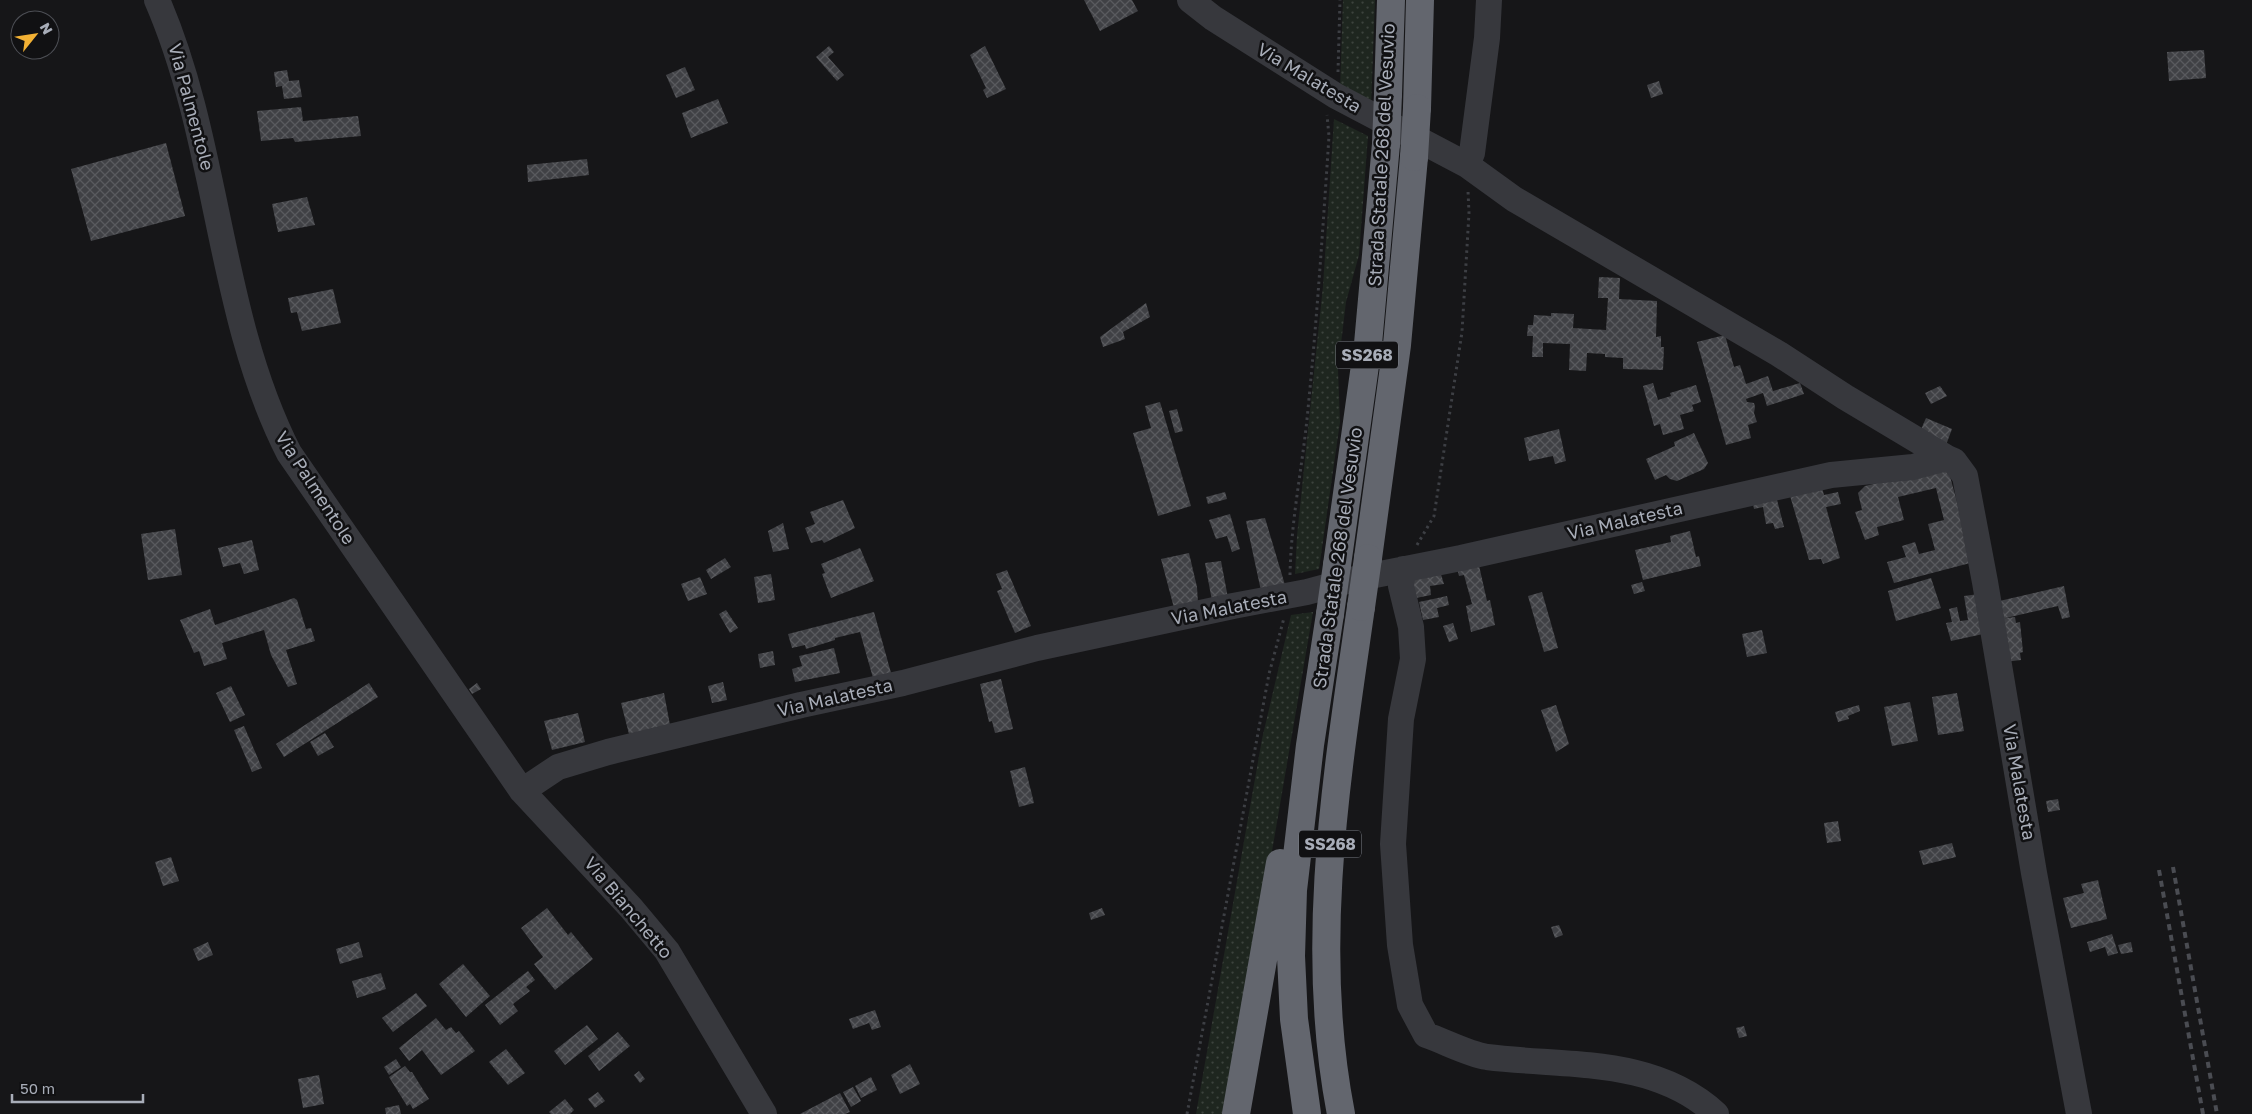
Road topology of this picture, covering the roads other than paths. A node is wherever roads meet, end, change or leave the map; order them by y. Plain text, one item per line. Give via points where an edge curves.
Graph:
1 (157, 0) edge
2 (1190, 0) edge
3 (1392, 0) edge
4 (1420, 0) edge
5 (1489, 0) edge
6 (1467, 165) junction
7 (1947, 458) junction
8 (1403, 569) junction
9 (1310, 745) junction
10 (522, 792) junction
11 (1335, 1082) junction
12 (764, 1114) edge
13 (1236, 1114) edge
14 (1307, 1114) edge
15 (1342, 1114) edge
16 (1347, 1114) edge
17 (1716, 1114) edge
18 (2079, 1114) edge

1 - 10 street, Via Palmentole via 193,103 233,286 274,425 306,481
2 - 6 street, Via Malatesta via 1336,96
3 - 9 highway, Strada Statale 268 del Vesuvio / SS268, bridge via 1386,144 1370,326
4 - 11 highway, Strada Statale 268 del Vesuvio / SS268, bridge via 1414,158 1397,345 1336,780 1326,895 1328,1018
5 - 6 street via 1488,38 1472,153
6 - 7 street, Via Malatesta via 1514,199 1779,354
7 - 8 street, Via Malatesta via 1913,467 1831,475
7 - 18 street, Via Malatesta via 1954,461 1965,476
8 - 10 street, Via Malatesta via 1290,596 1037,648 904,683 608,752 558,767
8 - 17 street via 1401,586 1411,627 1412,659 1401,719 1393,844 1400,945 1410,1005 1426,1035 1484,1057 1602,1066 1641,1074 1680,1090
9 - 13 highway via 1281,860
9 - 14 highway, Strada Statale 268 del Vesuvio / SS268 via 1293,890 1291,956 1294,1018
10 - 12 street, Via Bianchetto via 625,901 667,951
11 - 15 highway, Strada Statale 268 del Vesuvio / SS268
11 - 16 highway

